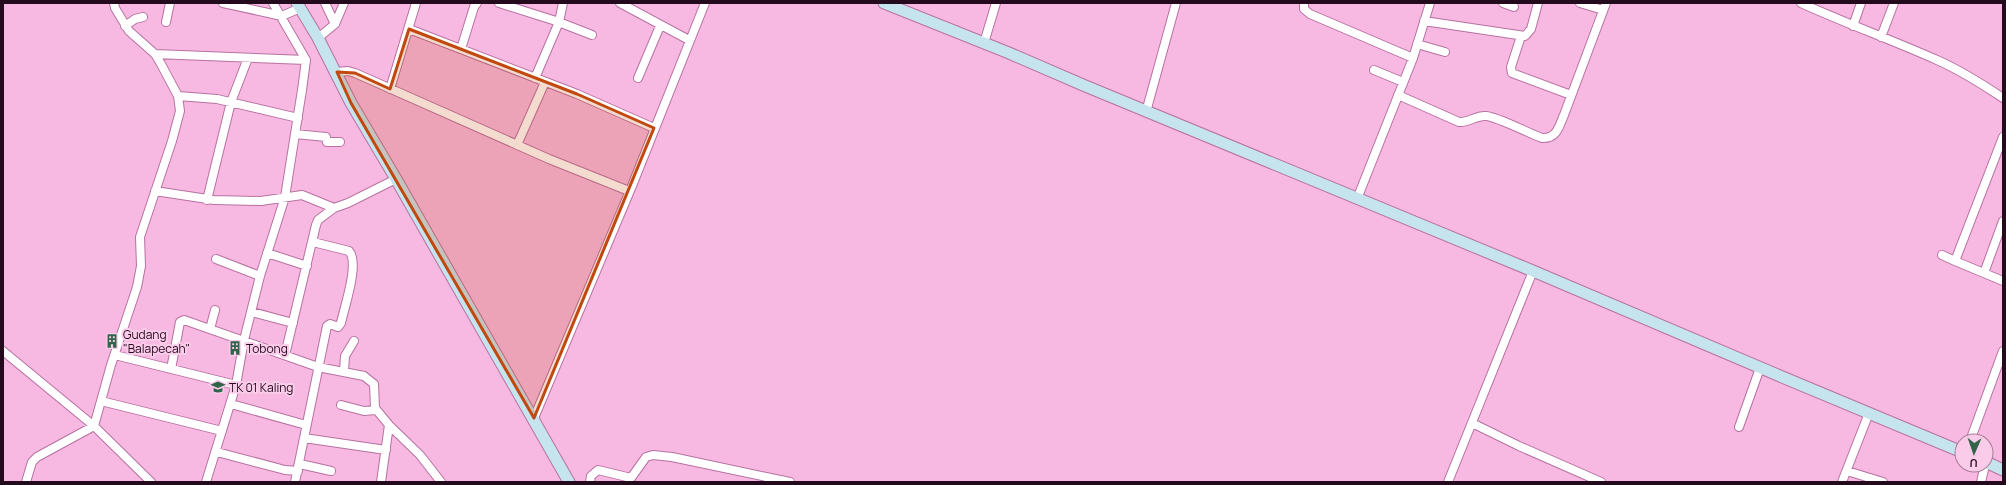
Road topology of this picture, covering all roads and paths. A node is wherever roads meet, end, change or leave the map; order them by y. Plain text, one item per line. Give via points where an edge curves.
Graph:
1 (114, 3) edge
2 (170, 3) edge
3 (223, 3) edge
4 (273, 3) edge
5 (324, 3) edge
6 (344, 3) edge
7 (416, 3) edge
8 (477, 3) edge
9 (499, 3) edge
10 (563, 3) edge
11 (620, 3) edge
12 (705, 3) edge
13 (884, 3) edge
14 (996, 3) edge
15 (1176, 3) edge
16 (1304, 3) edge
17 (1430, 3) edge
18 (1503, 3) edge
19 (1538, 3) edge
20 (1580, 3) edge
21 (1800, 3) edge
22 (1862, 3) edge
23 (1894, 3) edge
24 (1514, 7) dead end
25 (1604, 7) edge
26 (291, 10) edge
27 (143, 17) dead end
28 (1424, 21) junction
29 (166, 22) dead end
30 (559, 22) junction
31 (335, 24) junction
32 (125, 26) junction
33 (660, 26) junction
34 (1853, 26) junction
35 (409, 29) junction
36 (592, 35) dead end
37 (1522, 36) junction
38 (1881, 37) junction
39 (318, 38) junction
40 (689, 40) junction
41 (984, 43) junction
42 (1417, 44) junction
43 (461, 49) junction
44 (1445, 52) dead end
45 (155, 54) junction
46 (248, 58) junction
47 (1413, 58) junction
48 (306, 60) junction
49 (1374, 70) dead end
50 (337, 72) junction
51 (535, 78) junction
52 (638, 78) dead end
53 (545, 82) junction
54 (1403, 82) junction
55 (390, 89) junction
56 (1398, 95) junction
57 (1571, 95) junction
58 (178, 96) junction
59 (2003, 98) edge
60 (231, 102) junction
61 (1146, 112) junction
62 (298, 118) junction
63 (654, 128) junction
64 (295, 134) junction
65 (2003, 138) edge
66 (340, 142) dead end
67 (517, 145) junction
68 (394, 180) junction
69 (155, 191) junction
70 (629, 191) junction
71 (284, 197) junction
72 (1357, 199) junction
73 (207, 200) junction
74 (334, 208) junction
75 (2003, 221) edge
76 (313, 242) junction
77 (267, 253) junction
78 (1942, 256) dead end
79 (216, 259) dead end
80 (1956, 261) junction
81 (307, 266) junction
82 (1533, 270) junction
83 (1984, 273) junction
84 (260, 276) junction
85 (2003, 281) edge
86 (215, 310) dead end
87 (252, 312) junction
88 (293, 323) junction
89 (210, 329) junction
90 (244, 340) junction
91 (354, 341) dead end
92 (3, 351) edge
93 (2003, 351) edge
94 (115, 355) junction
95 (285, 355) junction
96 (318, 367) junction
97 (1760, 368) junction
98 (171, 369) junction
99 (344, 371) junction
100 (236, 384) junction
101 (101, 400) junction
102 (231, 404) junction
103 (341, 406) dead end
104 (376, 410) junction
105 (1870, 413) junction
106 (534, 418) junction
107 (1472, 423) junction
108 (389, 424) junction
109 (306, 425) junction
110 (94, 426) junction
111 (1739, 427) dead end
112 (222, 431) junction
113 (1973, 433) edge
114 (304, 438) junction
115 (1954, 449) edge
116 (386, 450) junction
117 (217, 452) junction
118 (299, 468) junction
119 (331, 471) dead end
120 (1847, 471) junction
121 (26, 482) edge
122 (151, 482) edge
123 (206, 482) edge
124 (295, 482) edge
125 (381, 482) edge
126 (441, 482) edge
127 (569, 482) edge
128 (590, 482) edge
129 (790, 482) edge
130 (1448, 482) edge
131 (1601, 482) edge
132 (1842, 482) edge
133 (1883, 482) edge

1 - 32 street
2 - 29 street
3 - 26 street
4 - 26 street
5 - 31 street
6 - 31 street
7 - 35 street
8 - 43 street
9 - 30 street
10 - 30 street
11 - 33 street
12 - 40 street
13 - 41 main road
14 - 41 street
15 - 61 street
16 - 47 street via 1304,8 1310,14
17 - 28 street
18 - 24 street
19 - 37 street via 1531,29
20 - 25 street
21 - 34 street
22 - 34 street
23 - 38 street
25 - 57 street
26 - 39 main road
26 - 48 street
27 - 32 street via 135,18
28 - 37 street
28 - 42 street
30 - 36 street
30 - 51 street
31 - 39 street
32 - 45 street
33 - 40 street
33 - 52 street
34 - 38 street
35 - 43 street
35 - 55 street
37 - 57 street via 1511,68 1512,73
38 - 59 street via 1943,63
39 - 50 main road
40 - 63 street
41 - 61 main road
42 - 44 street
42 - 47 street
43 - 51 street
45 - 46 street
45 - 58 street
46 - 48 street
46 - 60 street
47 - 54 street
48 - 62 street
49 - 54 street
50 - 55 street via 355,73
50 - 68 main road via 350,103
51 - 53 street
53 - 63 street
53 - 67 street
54 - 56 street
55 - 67 street
56 - 57 street via 1458,122 1489,116 1536,136 1548,138 1557,131
56 - 72 street
58 - 60 street
58 - 69 street via 180,111 177,124
60 - 62 street
60 - 73 street
61 - 72 main road
62 - 64 street
63 - 70 street
64 - 66 street via 326,137 327,142
64 - 71 street
65 - 80 street
67 - 70 street
68 - 74 street
68 - 106 main road
69 - 73 street
69 - 94 street via 140,237 142,266
70 - 106 street
71 - 73 street via 261,201
71 - 74 street via 302,194
71 - 77 street
72 - 82 main road
74 - 76 street via 318,220
75 - 83 street
76 - 81 street
76 - 96 street via 349,251 353,263 341,323 338,327 330,324 327,326
77 - 81 street
77 - 84 street
78 - 80 street
79 - 84 street
80 - 83 street
81 - 88 street
82 - 97 main road
82 - 107 street
83 - 85 street
84 - 87 street
86 - 89 street
87 - 88 street
87 - 90 street
88 - 95 street
89 - 90 street
89 - 98 street via 181,321
90 - 95 street
90 - 100 street
91 - 99 street via 345,356
92 - 110 street
93 - 113 street
94 - 98 street
94 - 101 street
95 - 96 street
96 - 99 street
96 - 109 street
97 - 105 main road
97 - 111 street
98 - 100 street
99 - 104 street via 372,380
100 - 102 street
101 - 110 street
101 - 112 street
102 - 109 street
102 - 112 street
103 - 104 street via 364,411
104 - 108 street
105 - 115 main road
105 - 120 street
106 - 127 main road
107 - 130 street
107 - 131 street
108 - 116 street
108 - 126 street via 420,455
109 - 114 street
110 - 121 street via 37,457 32,462
110 - 122 street
112 - 117 street
114 - 116 street
114 - 118 street
116 - 125 street
117 - 118 street via 285,470
117 - 123 street
118 - 119 street
118 - 124 street
120 - 132 street
120 - 133 street
128 - 129 street via 591,476 598,470 631,478 644,458 653,455

